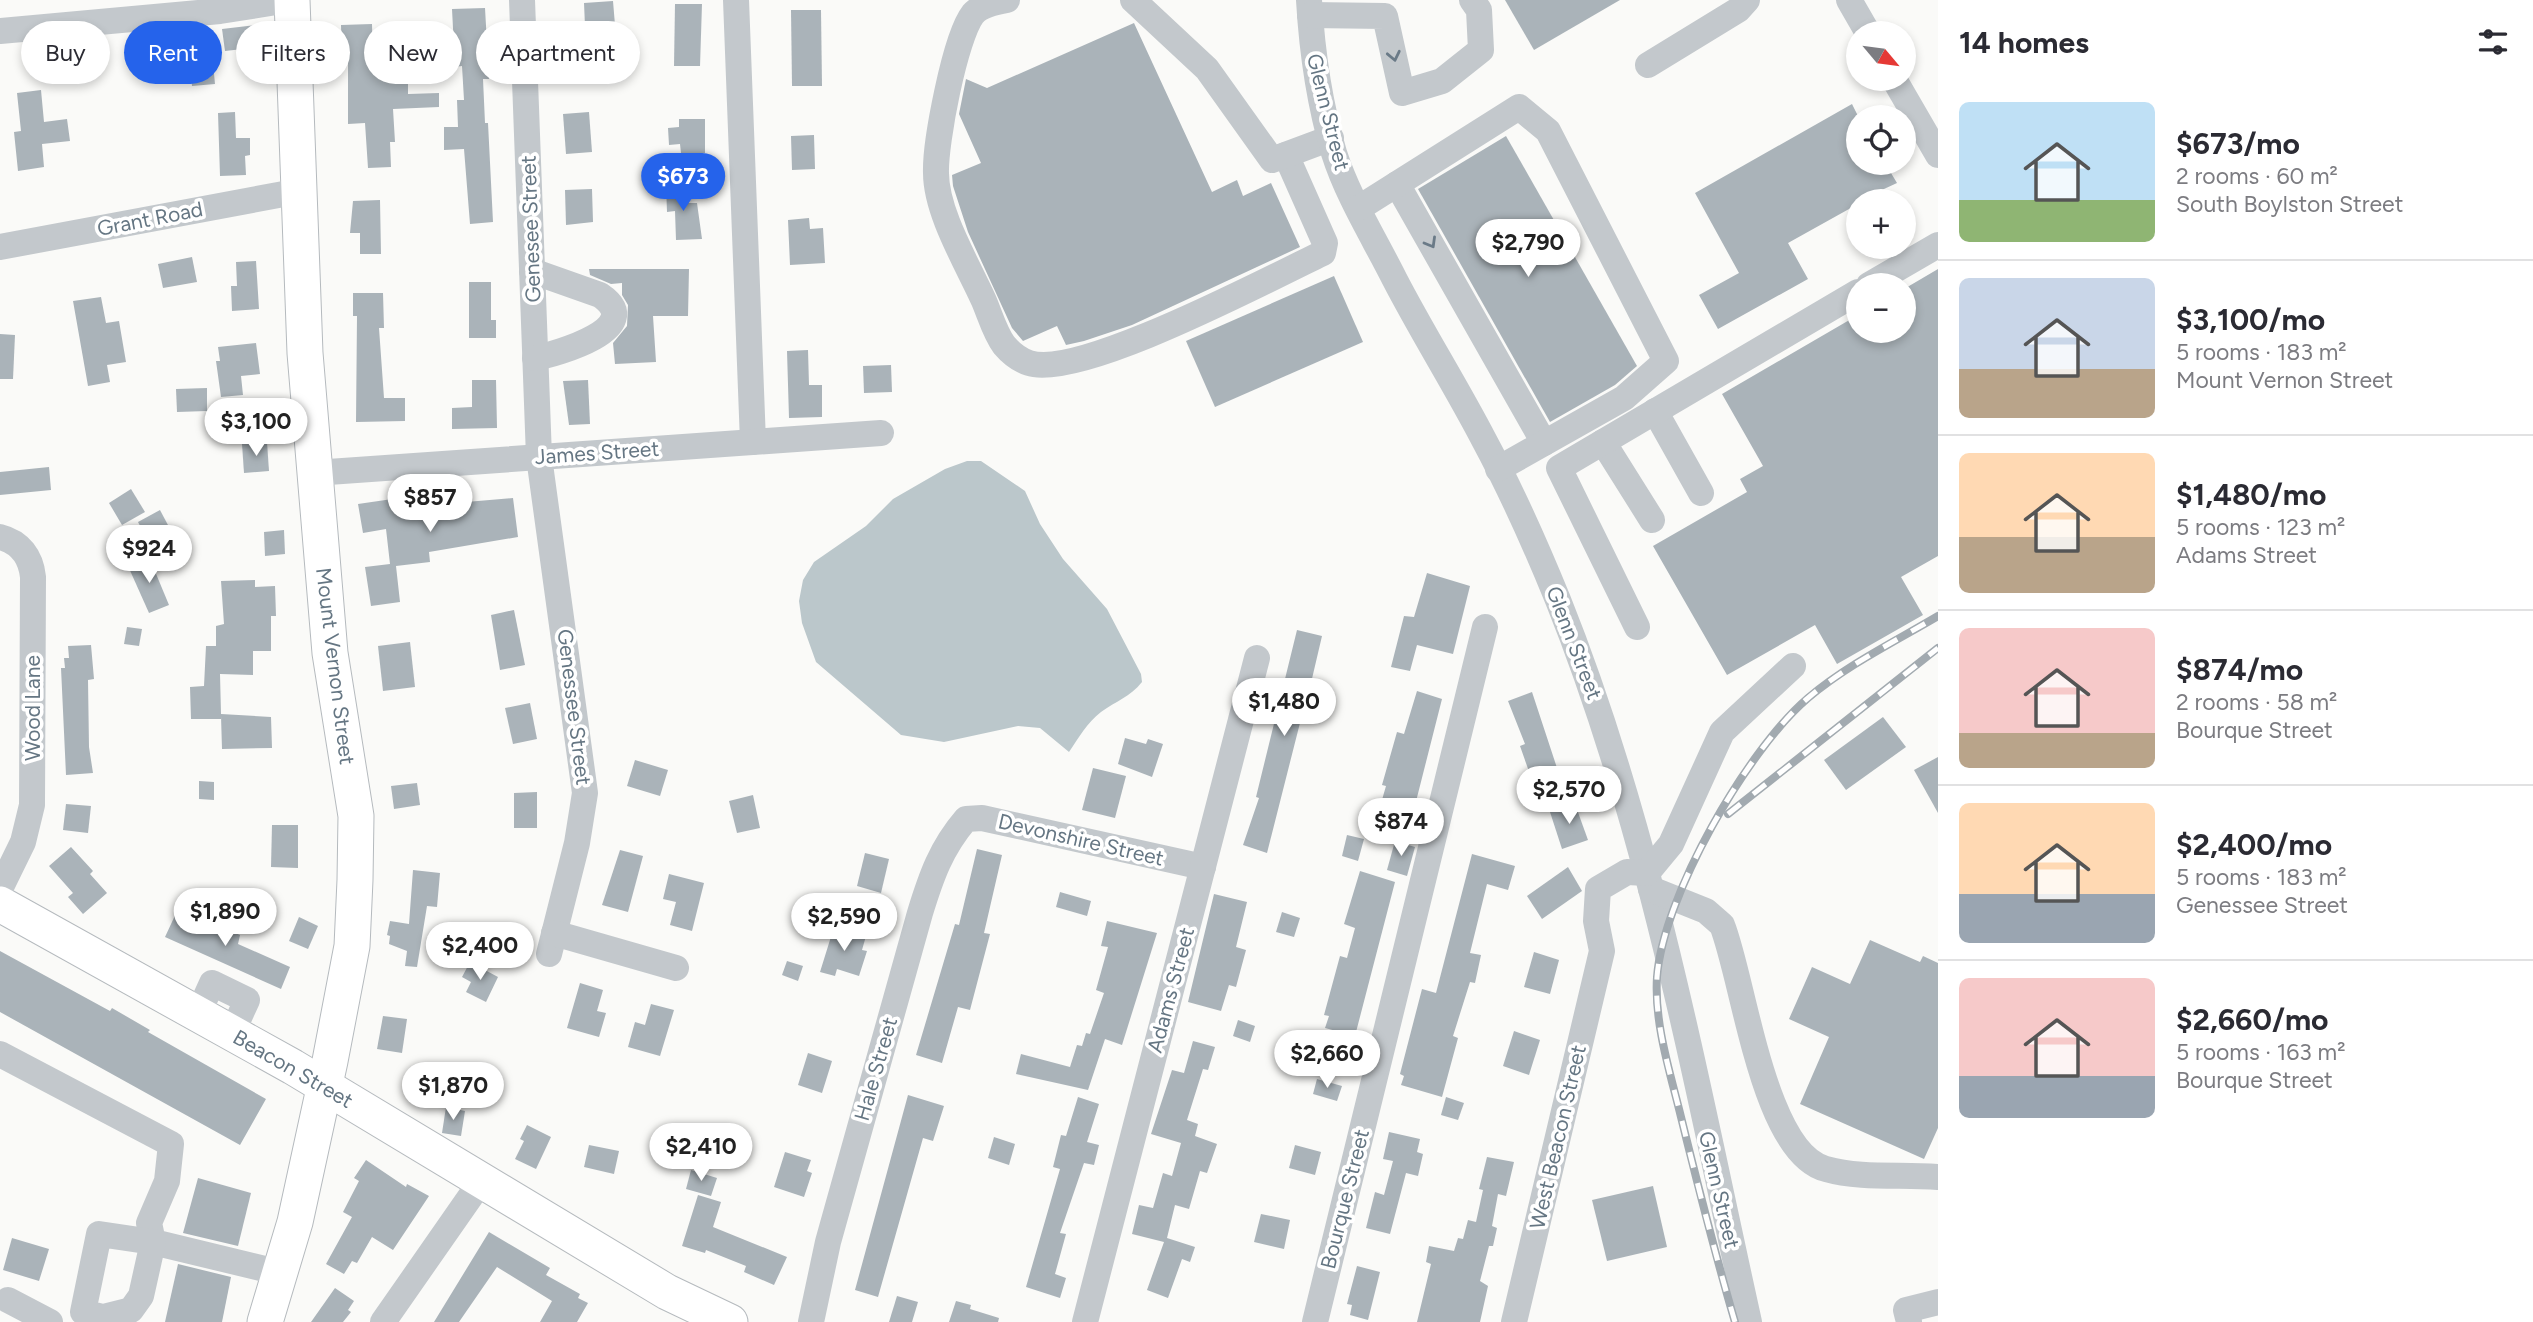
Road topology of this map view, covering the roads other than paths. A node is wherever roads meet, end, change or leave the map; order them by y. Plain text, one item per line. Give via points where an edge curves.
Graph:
1 (290, 0) edge
2 (522, 0) edge
3 (736, 0) edge
4 (1007, 0) edge
5 (1133, 0) edge
6 (1472, 0) edge
7 (1747, 0) edge
8 (1849, 0) edge
9 (1309, 8) edge
10 (1386, 8) edge
11 (1861, 21) edge
12 (0, 31) edge
13 (1648, 65) dead end
14 (1901, 91) edge
15 (1331, 138) junction
16 (1286, 155) junction
17 (1938, 155) edge
18 (1397, 184) junction
19 (300, 191) junction
20 (1359, 208) junction
21 (1938, 245) edge
22 (0, 247) edge
23 (532, 271) junction
24 (1890, 273) edge
25 (1846, 299) edge
26 (536, 358) junction
27 (1655, 411) junction
28 (881, 433) dead end
29 (753, 442) junction
30 (1603, 442) junction
31 (1544, 443) junction
32 (539, 457) junction
33 (1499, 469) junction
34 (314, 473) junction
35 (1701, 492) dead end
36 (1652, 520) dead end
37 (0, 537) edge
38 (1485, 627) dead end
39 (1637, 627) dead end
40 (1257, 658) dead end
41 (1793, 666) dead end
42 (961, 825) joint
43 (1203, 867) junction
44 (1649, 881) junction
45 (0, 901) edge
46 (676, 968) dead end
47 (0, 1054) edge
48 (325, 1086) junction
49 (1938, 1177) edge
50 (482, 1180) junction
51 (153, 1242) junction
52 (281, 1273) junction
53 (8, 1300) dead end
54 (1938, 1302) edge
55 (81, 1317) edge
56 (50, 1322) edge
57 (265, 1322) edge
58 (383, 1322) edge
59 (730, 1322) edge
60 (811, 1322) edge
61 (1085, 1322) edge
62 (1315, 1322) edge
63 (1514, 1322) edge
64 (1749, 1322) edge
65 (1909, 1322) edge

1 - 12 street
1 - 19 main road, Mount Vernon Street
2 - 23 street, Genesee Street
3 - 29 street
4 - 16 street via 983,7 969,22 940,135 936,173 947,219 1003,343 1022,360 1044,366 1063,364 1105,351 1323,253 1325,243
5 - 16 street via 1207,69 1272,160
10 -> 6 street via 1402,93 1442,80 1481,50 1479,10
7 - 13 street
8 - 11 street
9 - 10 street
9 - 15 street, Glenn Street via 1317,84
14 - 17 street
15 - 16 street
15 - 20 street, Glenn Street
18 - 20 street
18 -> 31 street
18 - 31 street via 1519,107 1549,131 1666,361 1624,398
19 - 22 street, Grant Road
19 - 34 main road, Mount Vernon Street via 304,353
20 - 33 street, Glenn Street
21 - 24 street
23 - 26 street, Genesee Street
23 - 26 street via 600,295 612,314 609,326 591,341
25 - 27 street
26 - 32 street, Genesee Street
27 - 30 street
27 - 35 street
28 - 29 street, James Street
29 - 32 street, James Street
30 - 36 street
30 - 39 street via 1559,468
31 - 33 street
32 - 34 street, James Street
32 - 46 street, Genessee Street via 585,793 578,843 552,944
33 - 44 street, Glenn Street via 1558,599 1605,725
34 - 48 main road, Mount Vernon Street via 330,653 356,816 352,946
37 - 45 street, Wood Lane via 17,544 31,562 33,633 32,805
38 - 62 street, Bourque Street
40 - 43 street, Adams Street
41 - 44 street via 1722,732
42 - 43 street, Devonshire Street via 966,819 982,818
42 - 60 street, Hale Street via 935,865 920,913 828,1242
43 - 61 street, Adams Street
44 - 49 street via 1706,911 1722,925 1759,1063 1786,1134 1803,1158 1824,1169 1857,1174
44 - 63 street, West Beacon Street via 1627,872 1598,889 1596,921 1602,951
44 - 64 street, Glenn Street
45 - 48 main road, Beacon Street
47 - 51 street via 171,1144 167,1181 149,1223
48 - 50 main road, Beacon Street
48 - 52 main road, Mount Vernon Street
50 - 58 street
50 - 59 main road, Beacon Street via 667,1292
51 - 52 street
51 - 55 street via 141,1296 131,1310
51 - 55 street via 99,1234
52 - 57 main road, Mount Vernon Street
53 - 56 street
54 - 65 street via 1906,1310

